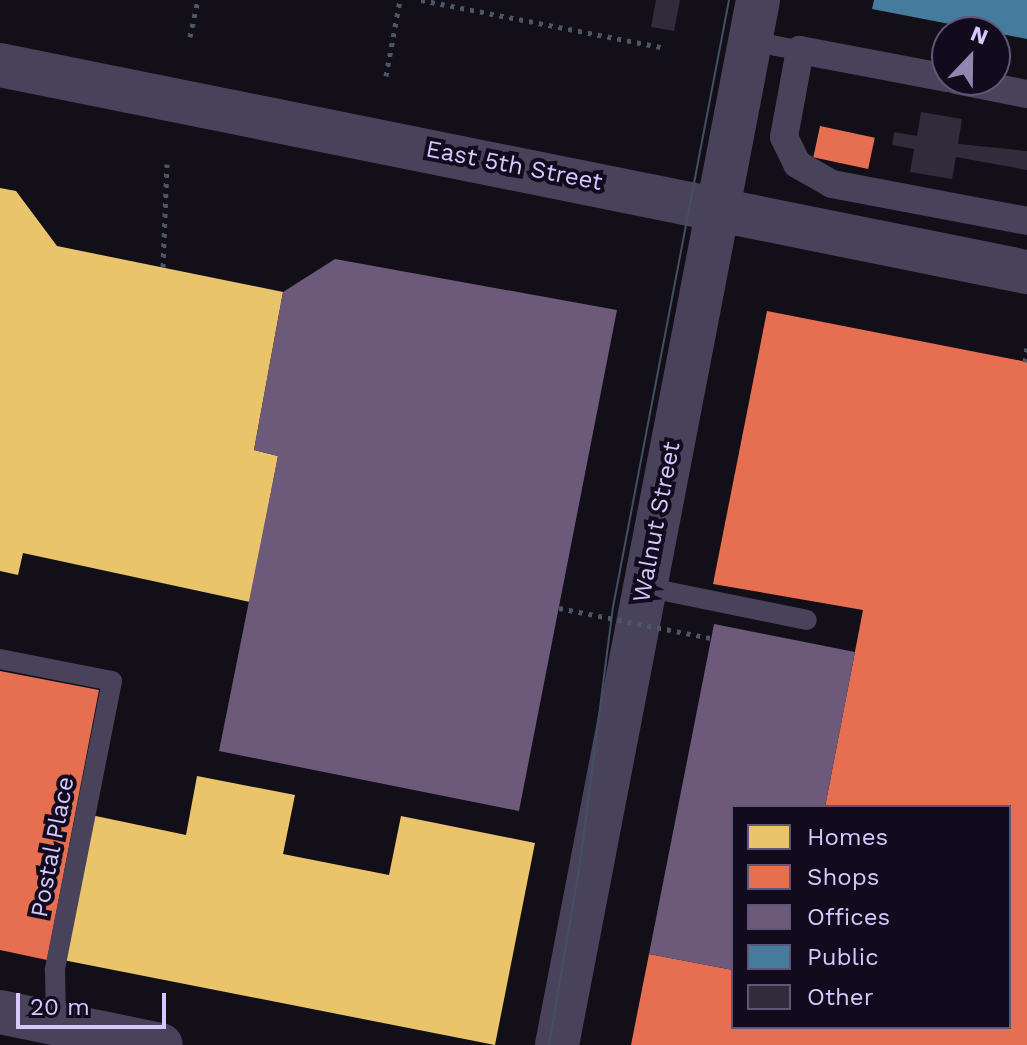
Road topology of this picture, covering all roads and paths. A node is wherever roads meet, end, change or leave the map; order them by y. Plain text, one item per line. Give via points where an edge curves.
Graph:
1 (198, 0) edge
2 (400, 0) edge
3 (421, 0) edge
4 (754, 20) edge
5 (190, 37) dead end
6 (665, 48) dead end
7 (800, 50) junction
8 (0, 65) edge
9 (931, 75) edge
10 (386, 76) dead end
11 (167, 164) dead end
12 (718, 209) junction
13 (1027, 221) edge
14 (163, 267) dead end
15 (1027, 272) edge
16 (1027, 347) edge
17 (1025, 362) dead end
18 (645, 587) junction
19 (559, 608) dead end
20 (807, 620) dead end
21 (711, 638) dead end
22 (0, 659) edge
23 (0, 1012) edge
24 (56, 1023) junction
25 (161, 1045) edge
26 (557, 1045) edge

1 - 5 path
2 - 10 path
3 - 6 path
4 - 7 lane
4 - 12 street, Walnut Street
7 - 9 lane
7 - 13 street via 784,137 797,164 832,184
8 - 12 street, East 5th Street
11 - 14 path
12 - 15 street, East 5th Street
12 - 18 street, Walnut Street
16 - 17 path
18 - 20 lane
18 - 26 street, Walnut Street
19 - 21 path, bridge
22 - 24 lane, Postal Place via 112,681 55,970
23 - 24 street
24 - 25 street

